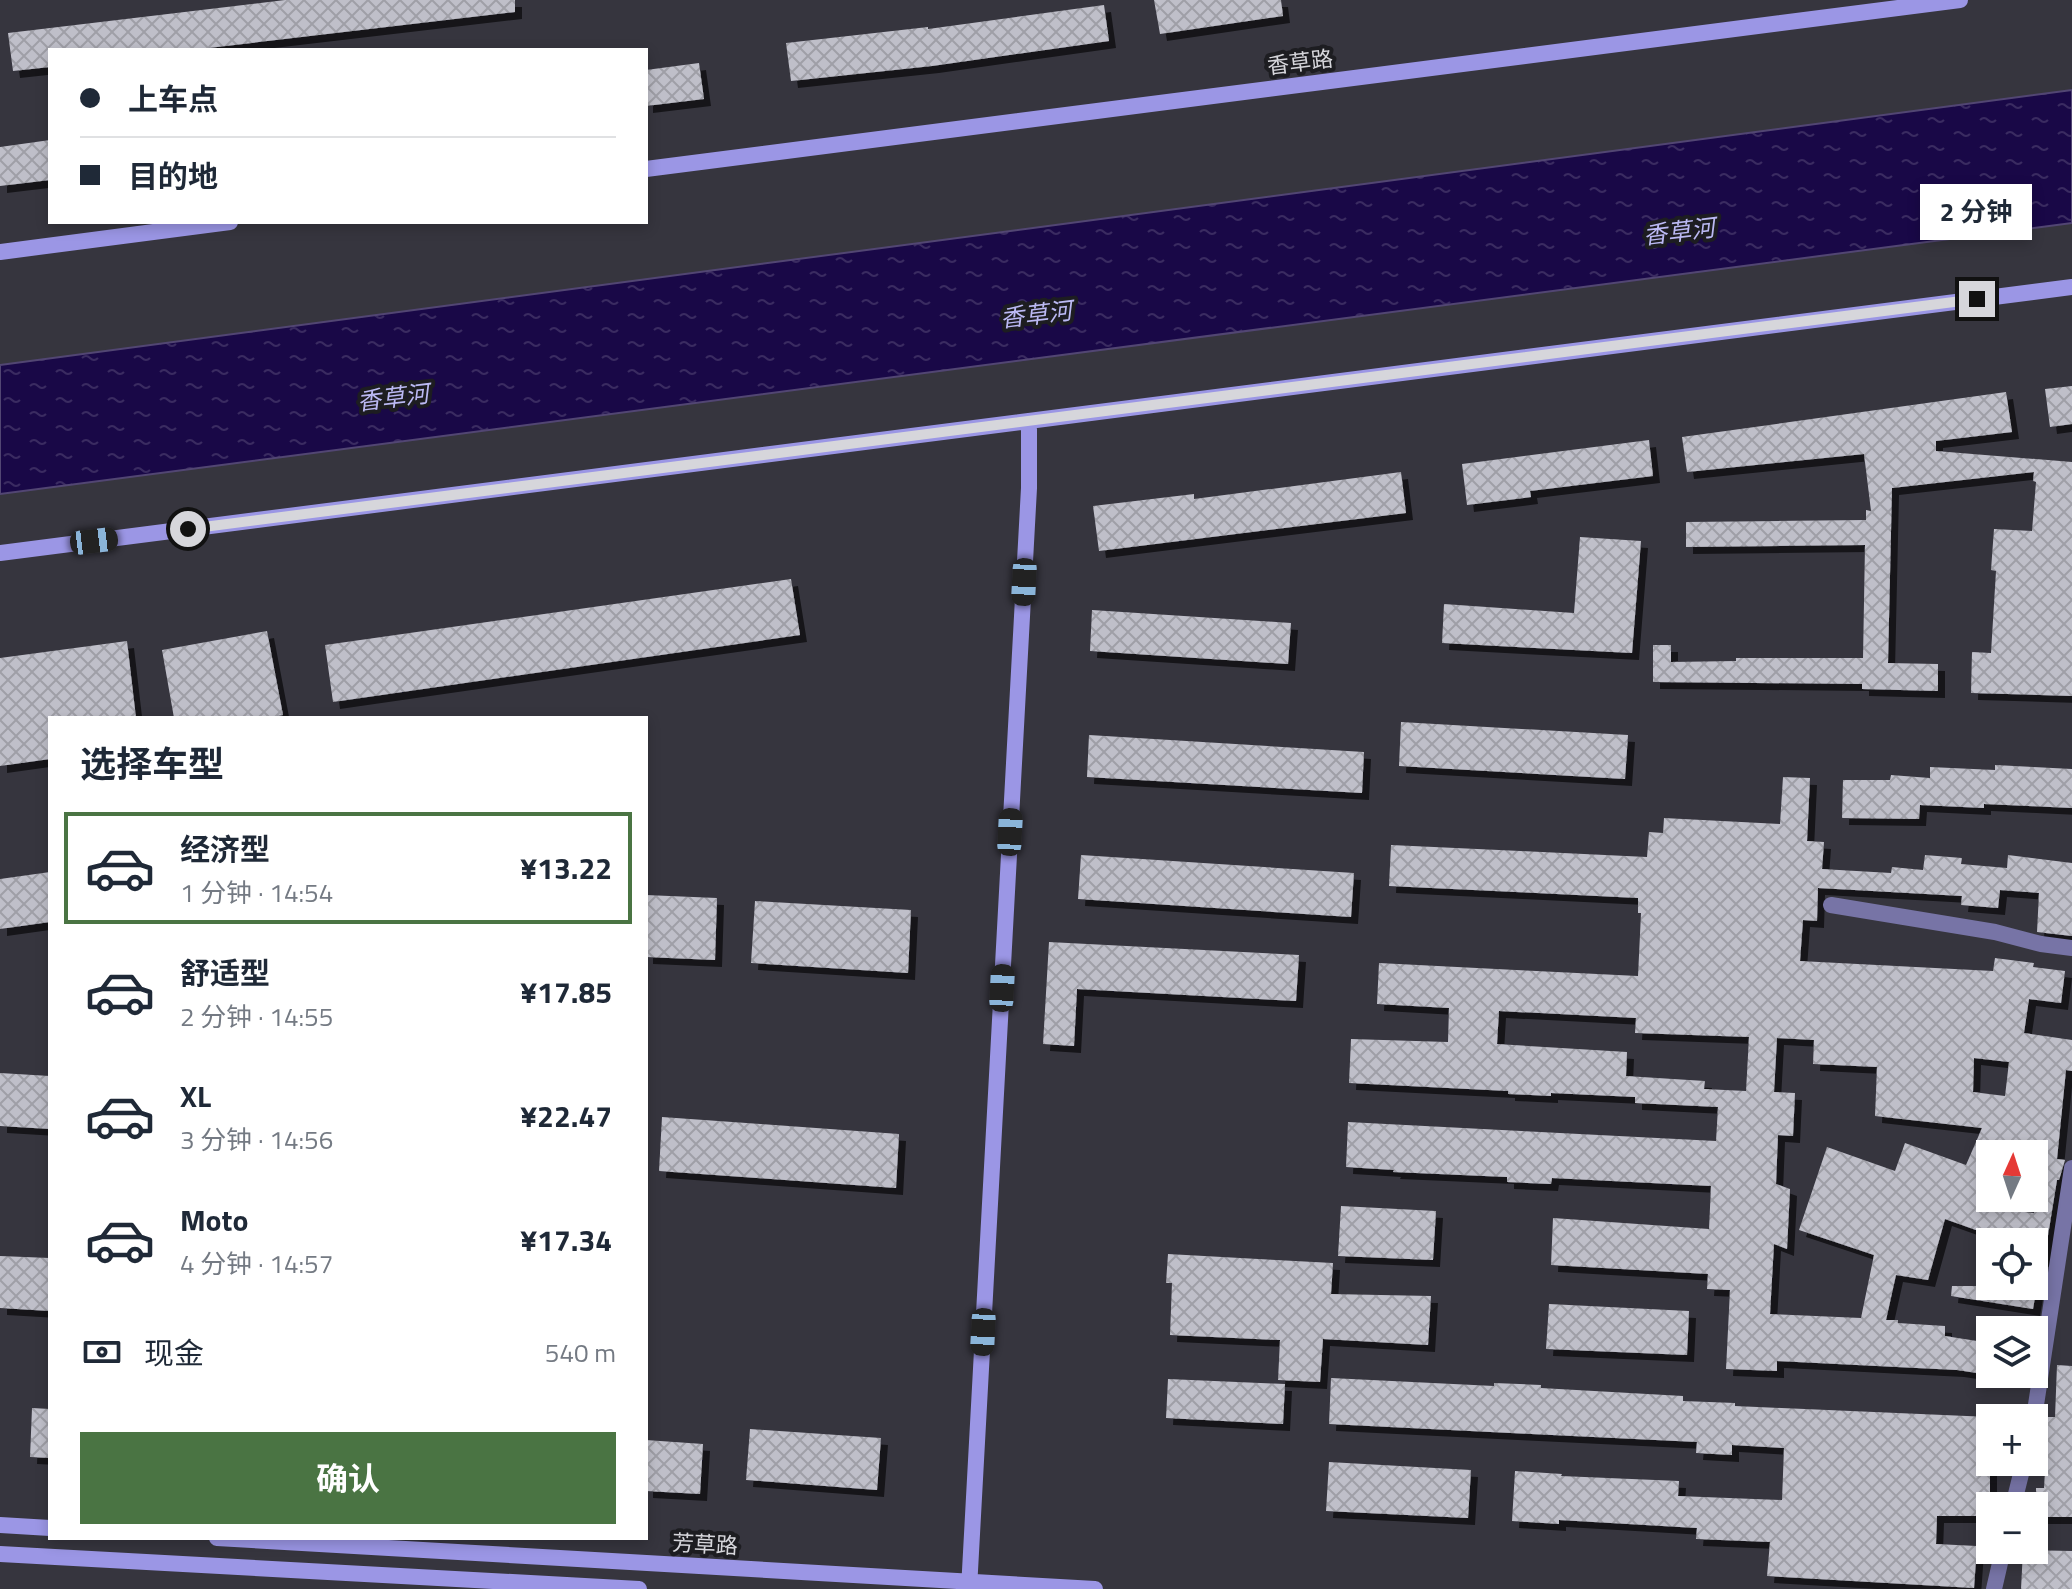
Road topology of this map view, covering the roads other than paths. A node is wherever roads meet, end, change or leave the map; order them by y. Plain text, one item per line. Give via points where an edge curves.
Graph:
1 (1960, 0) edge
2 (648, 169) edge
3 (215, 224) edge
4 (0, 252) edge
5 (2072, 287) edge
6 (1029, 421) junction
7 (0, 553) edge
8 (1831, 905) dead end
9 (2072, 948) edge
10 (2072, 1168) edge
11 (2036, 1404) edge
12 (0, 1525) edge
13 (48, 1528) edge
14 (249, 1540) edge
15 (0, 1554) edge
16 (2000, 1564) edge
17 (969, 1585) edge
18 (639, 1589) edge
19 (1095, 1589) edge
20 (1994, 1589) edge

1 - 2 street, 香草路
3 - 4 street
5 - 6 street
6 - 7 street
6 - 17 street
8 - 9 street
10 - 11 street
12 - 13 street
14 - 17 street, 芳草路
15 - 18 street
16 - 20 street
17 - 19 street, 芳草路

